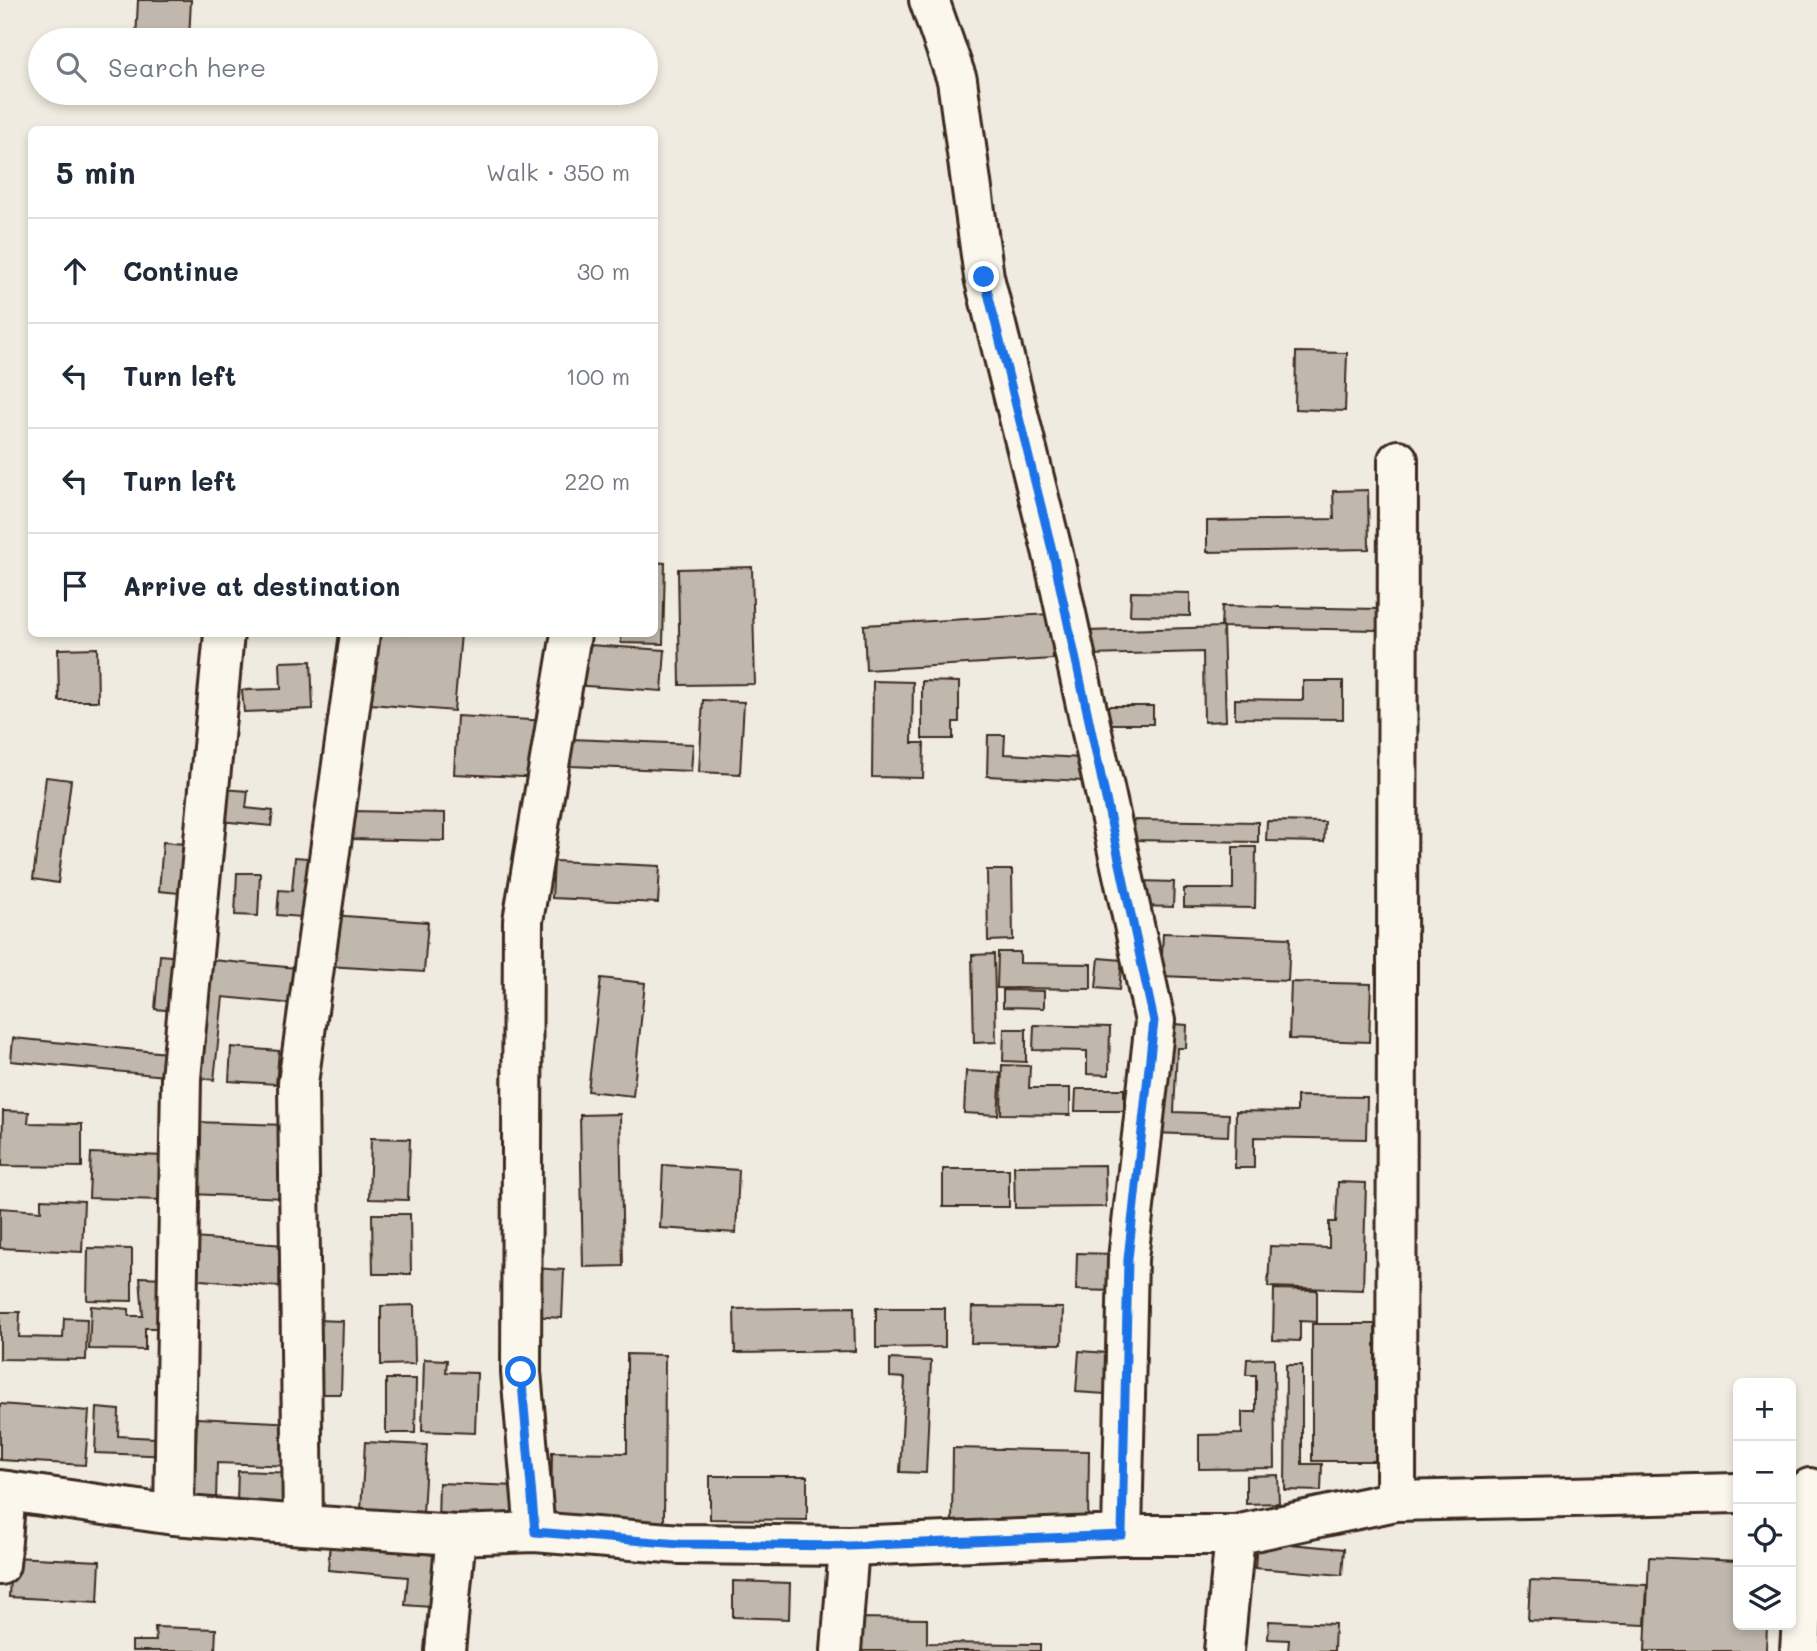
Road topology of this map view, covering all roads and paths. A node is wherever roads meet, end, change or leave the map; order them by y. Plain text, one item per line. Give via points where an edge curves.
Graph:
1 (929, 0) edge
2 (1398, 460) dead end
3 (224, 637) edge
4 (360, 637) edge
5 (570, 637) edge
6 (1806, 1489) edge
7 (3, 1490) edge
8 (1733, 1493) edge
9 (1396, 1501) junction
10 (174, 1516) junction
11 (303, 1525) junction
12 (535, 1532) junction
13 (456, 1535) junction
14 (1122, 1535) junction
15 (1235, 1535) junction
16 (849, 1546) junction
17 (0, 1565) edge
18 (445, 1651) edge
19 (841, 1651) edge
20 (1224, 1651) edge
21 (1800, 1651) edge

1 - 14 street via 957,80 984,277 1053,554 1154,1021 1128,1259
2 - 9 street
3 - 10 street via 181,1078
4 - 11 street via 298,1083
5 - 12 street via 523,920 521,1372
6 - 21 street
7 - 10 street
7 - 17 street
8 - 9 street
9 - 15 street
10 - 11 street
11 - 13 street
12 - 13 street
12 - 16 street via 680,1544
13 - 18 street
14 - 15 street
14 - 16 street
15 - 20 street
16 - 19 street

